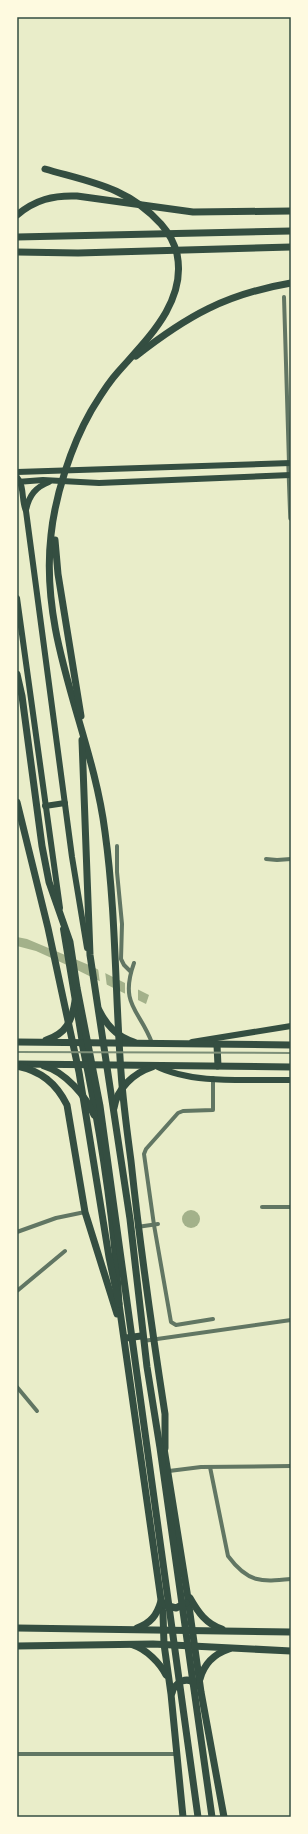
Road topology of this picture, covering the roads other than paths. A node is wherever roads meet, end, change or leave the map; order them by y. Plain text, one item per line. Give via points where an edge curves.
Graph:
1 (45, 169) dead end
2 (291, 211) edge
3 (17, 215) edge
4 (291, 231) edge
5 (17, 237) edge
6 (291, 247) edge
7 (17, 252) edge
8 (291, 283) edge
9 (284, 297) dead end
10 (126, 363) junction
11 (290, 463) edge
12 (17, 472) edge
13 (290, 475) edge
14 (18, 480) edge
15 (52, 481) junction
16 (62, 488) junction
17 (26, 511) junction
18 (291, 518) edge
19 (17, 598) edge
20 (17, 674) edge
21 (17, 802) edge
22 (65, 803) junction
23 (45, 806) junction
24 (117, 846) dead end
25 (291, 858) edge
26 (266, 859) dead end
27 (68, 944) junction
28 (89, 956) junction
29 (134, 963) dead end
30 (131, 972) junction
31 (94, 996) junction
32 (75, 1001) junction
33 (291, 1026) edge
34 (17, 1042) edge
35 (40, 1042) junction
36 (82, 1043) junction
37 (102, 1043) junction
38 (185, 1043) junction
39 (142, 1044) junction
40 (152, 1044) junction
41 (217, 1045) junction
42 (291, 1045) edge
43 (36, 1064) junction
44 (17, 1065) edge
45 (86, 1065) junction
46 (106, 1065) junction
47 (156, 1066) junction
48 (218, 1066) junction
49 (291, 1067) edge
50 (214, 1078) junction
51 (291, 1080) edge
52 (113, 1114) junction
53 (98, 1125) junction
54 (262, 1207) dead end
55 (291, 1207) edge
56 (85, 1212) junction
57 (156, 1225) junction
58 (128, 1229) junction
59 (17, 1232) edge
60 (65, 1251) dead end
61 (17, 1291) edge
62 (119, 1304) junction
63 (213, 1319) dead end
64 (291, 1320) edge
65 (125, 1338) junction
66 (142, 1339) junction
67 (143, 1352) junction
68 (127, 1353) junction
69 (17, 1387) edge
70 (37, 1411) dead end
71 (165, 1448) junction
72 (291, 1466) edge
73 (210, 1467) junction
74 (169, 1471) junction
75 (291, 1579) edge
76 (188, 1595) junction
77 (161, 1601) junction
78 (17, 1628) edge
79 (134, 1629) junction
80 (164, 1629) junction
81 (193, 1630) junction
82 (226, 1631) junction
83 (291, 1632) edge
84 (129, 1644) junction
85 (164, 1644) junction
86 (17, 1646) edge
87 (195, 1646) junction
88 (232, 1648) junction
89 (291, 1651) edge
90 (168, 1679) junction
91 (199, 1681) junction
92 (201, 1692) junction
93 (171, 1694) junction
94 (17, 1754) edge
95 (177, 1754) junction
96 (183, 1817) edge
97 (198, 1817) edge
98 (212, 1817) edge
99 (224, 1817) edge

1 - 10 main road via 125,194 144,207 171,237 178,264 174,295 160,322
2 - 3 main road via 193,212 60,195 42,199
4 - 5 main road
6 - 7 main road via 78,253
8 - 10 main road via 243,294 208,308 160,336
9 - 11 street
10 - 16 main road via 104,389 84,424 70,457
11 - 12 main road
11 - 13 street
13 - 15 main road via 100,483
13 - 18 street
14 - 15 main road
14 - 17 main road
15 - 17 main road via 33,492
16 - 28 main road via 55,546 80,703
16 - 71 main road via 51,536 51,607 64,670 95,778 106,831 121,1073 165,1414
17 - 22 main road
19 - 23 main road
20 - 27 main road via 49,882
21 - 62 main road via 48,928 79,1072
22 - 23 main road
22 - 28 main road
23 - 27 main road
24 - 30 street via 122,959
25 - 26 street
27 - 32 main road
27 - 97 main road via 100,1106
28 - 31 main road
28 - 98 main road via 130,1219 147,1367
29 - 30 street
30 - 40 street via 130,999 133,1010
31 - 37 main road
31 - 39 main road via 111,1030 130,1041
32 - 35 main road via 67,1027 54,1038
32 - 36 main road
33 - 38 main road
34 - 35 main road
35 - 36 main road
36 - 37 main road
36 - 45 main road
37 - 39 main road
37 - 46 main road
38 - 40 main road
38 - 41 main road
39 - 40 main road
41 - 42 main road
41 - 48 main road
43 - 44 main road
43 - 45 main road
43 - 53 main road via 54,1070 72,1084 92,1110
44 - 56 main road via 42,1075 56,1087 64,1100 71,1120
45 - 46 main road
45 - 53 main road
46 - 47 main road
46 - 52 main road
47 - 48 main road
47 - 50 main road via 181,1076
47 - 52 main road via 145,1070 127,1083 115,1101
48 - 49 main road
50 - 51 main road
50 - 57 street via 214,1110 178,1113 144,1151
52 - 58 main road
53 - 62 main road
54 - 55 street
56 - 59 street via 56,1218
56 - 65 main road
57 - 58 street
57 - 63 street via 171,1322 176,1325
58 - 66 main road
60 - 61 street
62 - 65 main road
64 - 66 street
65 - 66 main road
65 - 68 main road
66 - 67 main road
67 - 68 main road
67 - 71 main road via 153,1411
68 - 77 main road
69 - 70 street
71 - 74 main road
72 - 73 street
73 - 74 street
73 - 75 street via 228,1556 256,1580 264,1582
74 - 76 main road
76 - 77 main road via 181,1607 165,1605
76 - 81 main road
76 - 82 main road via 202,1617 210,1624
77 - 79 main road via 152,1619
77 - 80 main road
78 - 79 main road
79 - 80 main road
80 - 81 main road
80 - 85 main road
81 - 82 main road
81 - 87 main road
82 - 83 main road
84 - 85 main road
84 - 86 main road
84 - 90 main road via 145,1652 160,1666
85 - 87 main road
85 - 90 main road
87 - 88 main road
87 - 91 main road
88 - 89 main road
88 - 91 main road via 209,1661
90 - 93 main road
91 - 92 main road
92 - 93 main road via 194,1683 183,1680 174,1686
92 - 99 main road
93 - 95 main road
94 - 95 street
95 - 96 main road

